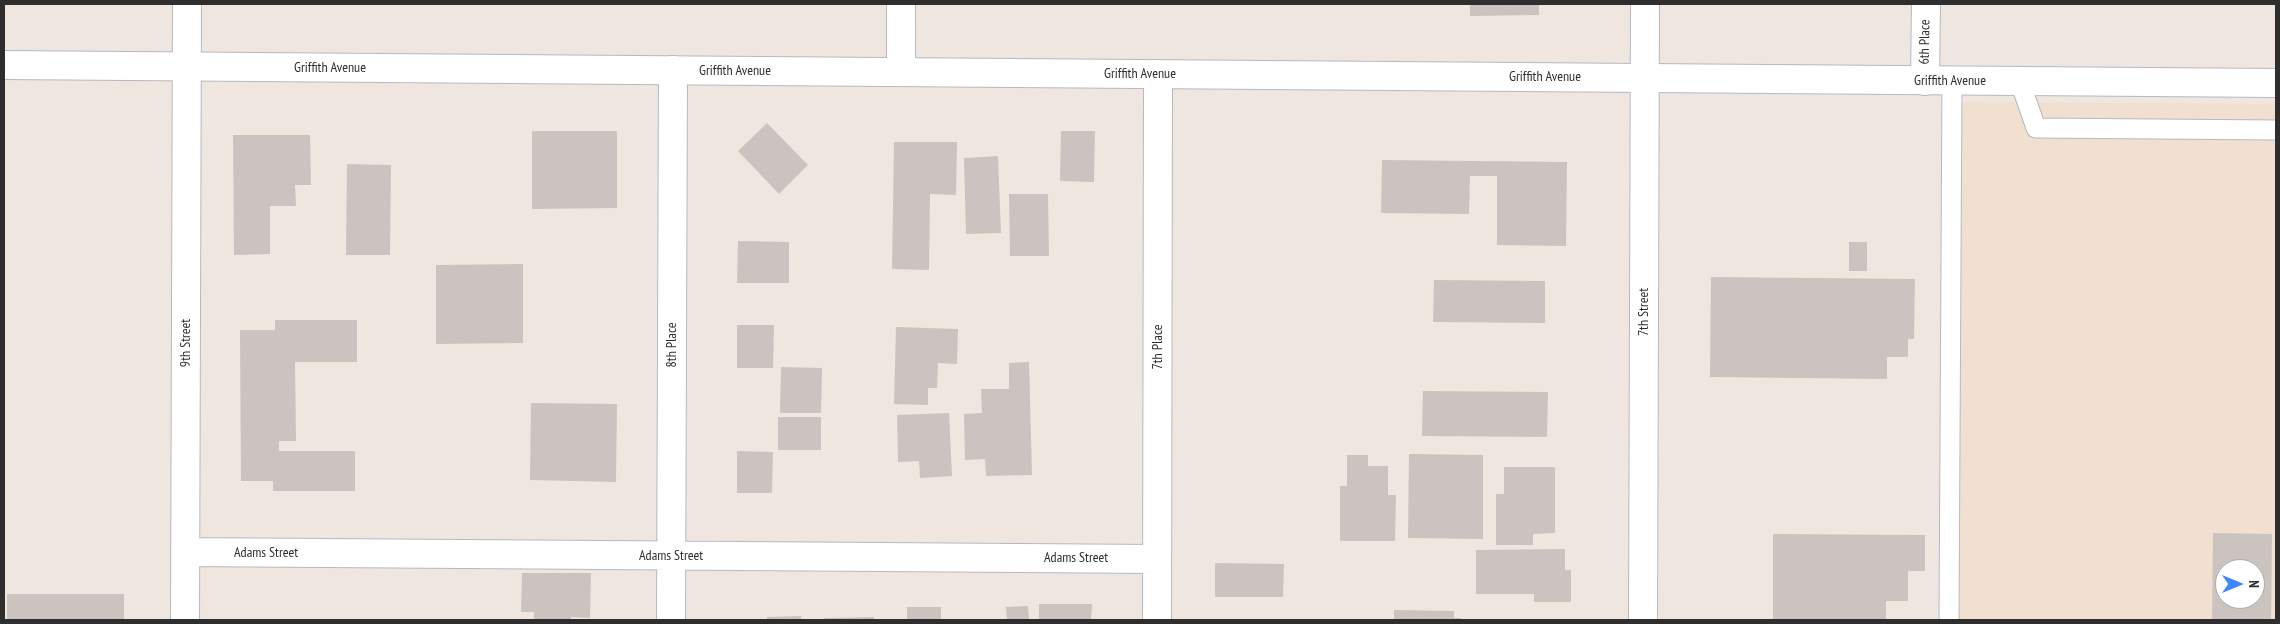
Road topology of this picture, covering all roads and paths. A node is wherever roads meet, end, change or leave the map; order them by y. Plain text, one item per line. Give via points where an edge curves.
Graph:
1 (187, 4) edge
2 (901, 4) edge
3 (1645, 4) edge
4 (1926, 4) edge
5 (4, 65) edge
6 (187, 67) junction
7 (673, 70) junction
8 (901, 72) junction
9 (1158, 74) junction
10 (1645, 77) junction
11 (1925, 81) junction
12 (1952, 81) junction
13 (2020, 82) junction
14 (2276, 83) edge
15 (2276, 130) edge
16 (185, 552) junction
17 (671, 556) junction
18 (1157, 559) junction
19 (185, 620) edge
20 (671, 620) edge
21 (1157, 620) edge
22 (1643, 620) edge
23 (1949, 620) edge

1 - 6 street, 9th Street
2 - 8 street
3 - 10 street, 7th Street
4 - 11 street, 6th Place
5 - 6 street, Griffith Avenue
6 - 7 street, Griffith Avenue
6 - 16 street, 9th Street
7 - 8 street, Griffith Avenue
7 - 17 street, 8th Place
8 - 9 street, Griffith Avenue
9 - 10 street, Griffith Avenue
9 - 18 street, 7th Place
10 - 11 street, Griffith Avenue
10 - 22 street, 7th Street
11 - 12 street, Griffith Avenue
12 - 13 street, Griffith Avenue
12 - 23 lane
13 - 14 street, Griffith Avenue
13 - 15 lane via 2036,128
16 - 17 street, Adams Street
16 - 19 street, 9th Street
17 - 18 street, Adams Street
17 - 20 street, 8th Place
18 - 21 street, 7th Place

